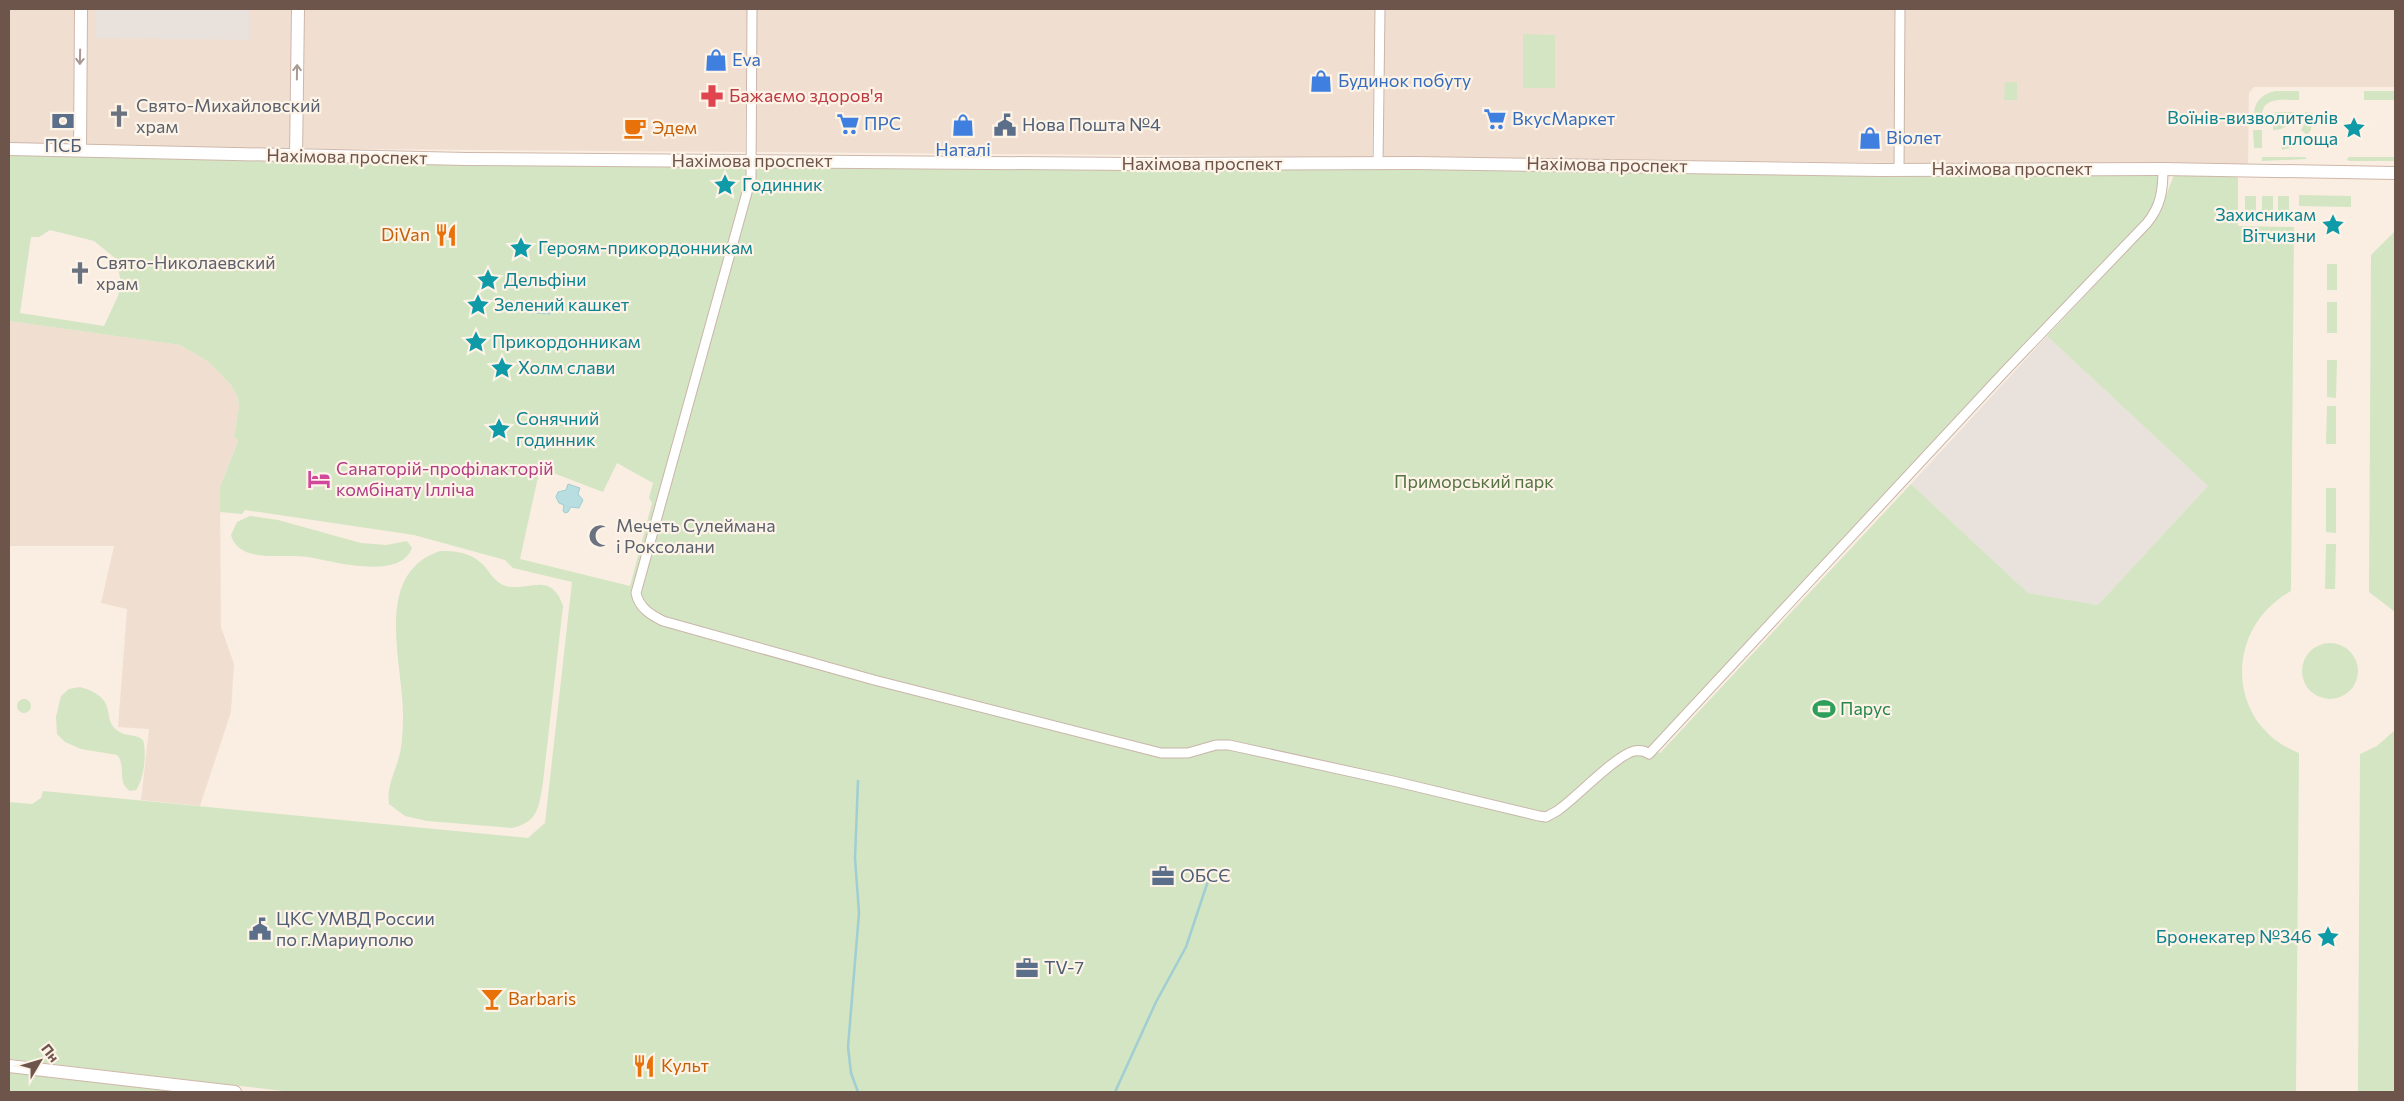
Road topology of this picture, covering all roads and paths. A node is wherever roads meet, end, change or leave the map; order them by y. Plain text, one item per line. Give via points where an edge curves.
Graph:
1 (81, 9) edge
2 (298, 9) edge
3 (752, 9) edge
4 (1380, 9) edge
5 (1900, 9) edge
6 (9, 149) edge
7 (80, 150) junction
8 (296, 156) junction
9 (751, 160) junction
10 (1378, 164) junction
11 (1899, 169) junction
12 (2163, 169) junction
13 (2395, 173) edge
14 (9, 1066) edge
15 (234, 1092) edge

1 -> 7 main road
8 -> 2 main road
3 - 9 street
4 - 10 street
5 - 11 street
6 - 7 main road, Нахімова проспект
7 - 8 main road, Нахімова проспект
8 - 9 main road, Нахімова проспект
9 - 10 main road, Нахімова проспект
9 - 12 street via 748,193 636,593 646,611 664,621 855,675 1161,753 1188,753 1229,745 1546,817 1562,808 1629,753 1640,750 1649,754 2147,223 2161,198
10 - 11 main road, Нахімова проспект
11 - 12 main road, Нахімова проспект
12 - 13 main road, Нахімова проспект
14 - 15 main road

